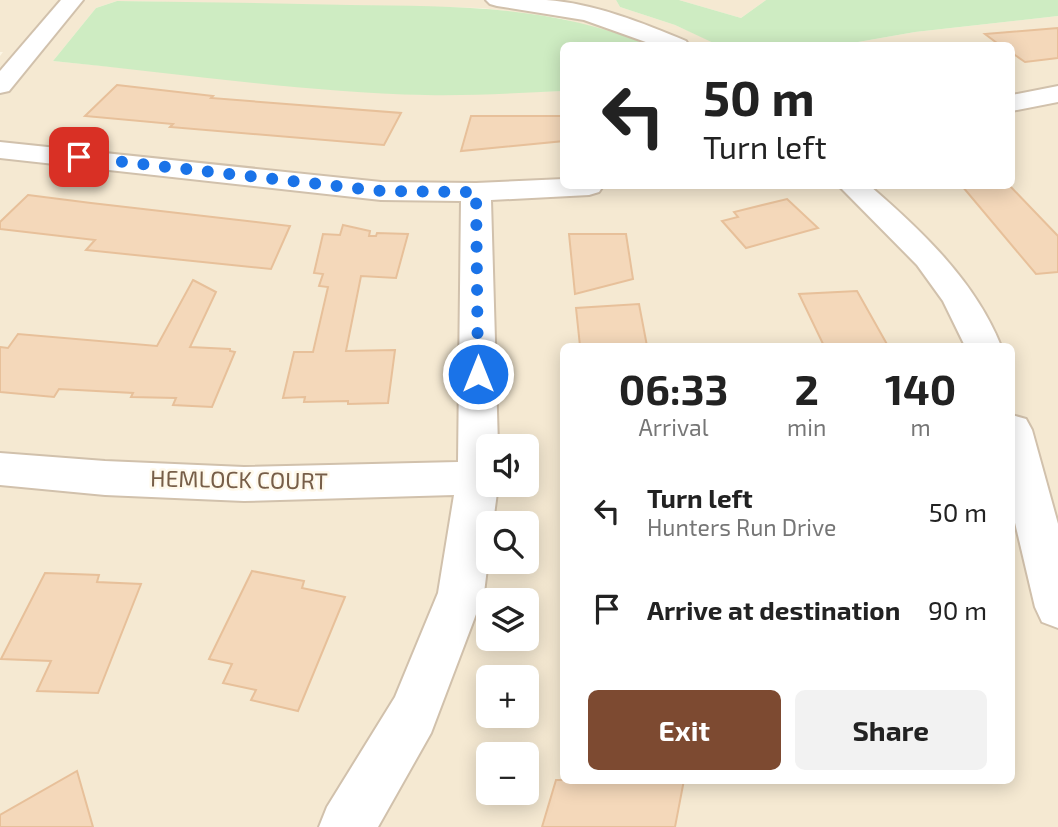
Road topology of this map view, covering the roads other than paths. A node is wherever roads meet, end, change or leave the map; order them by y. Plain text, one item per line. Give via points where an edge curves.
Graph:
1 (72, 0) edge
2 (497, 0) edge
3 (575, 5) edge
4 (669, 42) edge
5 (0, 86) edge
6 (1058, 94) edge
7 (1015, 102) edge
8 (0, 150) edge
9 (560, 188) edge
10 (856, 189) edge
11 (476, 192) junction
12 (982, 343) edge
13 (478, 434) edge
14 (1015, 442) edge
15 (0, 469) edge
16 (476, 478) edge
17 (476, 492) edge
18 (1058, 607) edge
19 (347, 827) edge

1 - 5 street
2 - 3 street
3 - 4 street
6 - 7 street
8 - 11 street via 381,191
9 - 11 street
10 - 12 street via 908,234 944,275
11 - 13 street
14 - 18 street
15 - 16 street, HEMLOCK COURT via 244,484
17 - 19 street via 461,593 414,716

